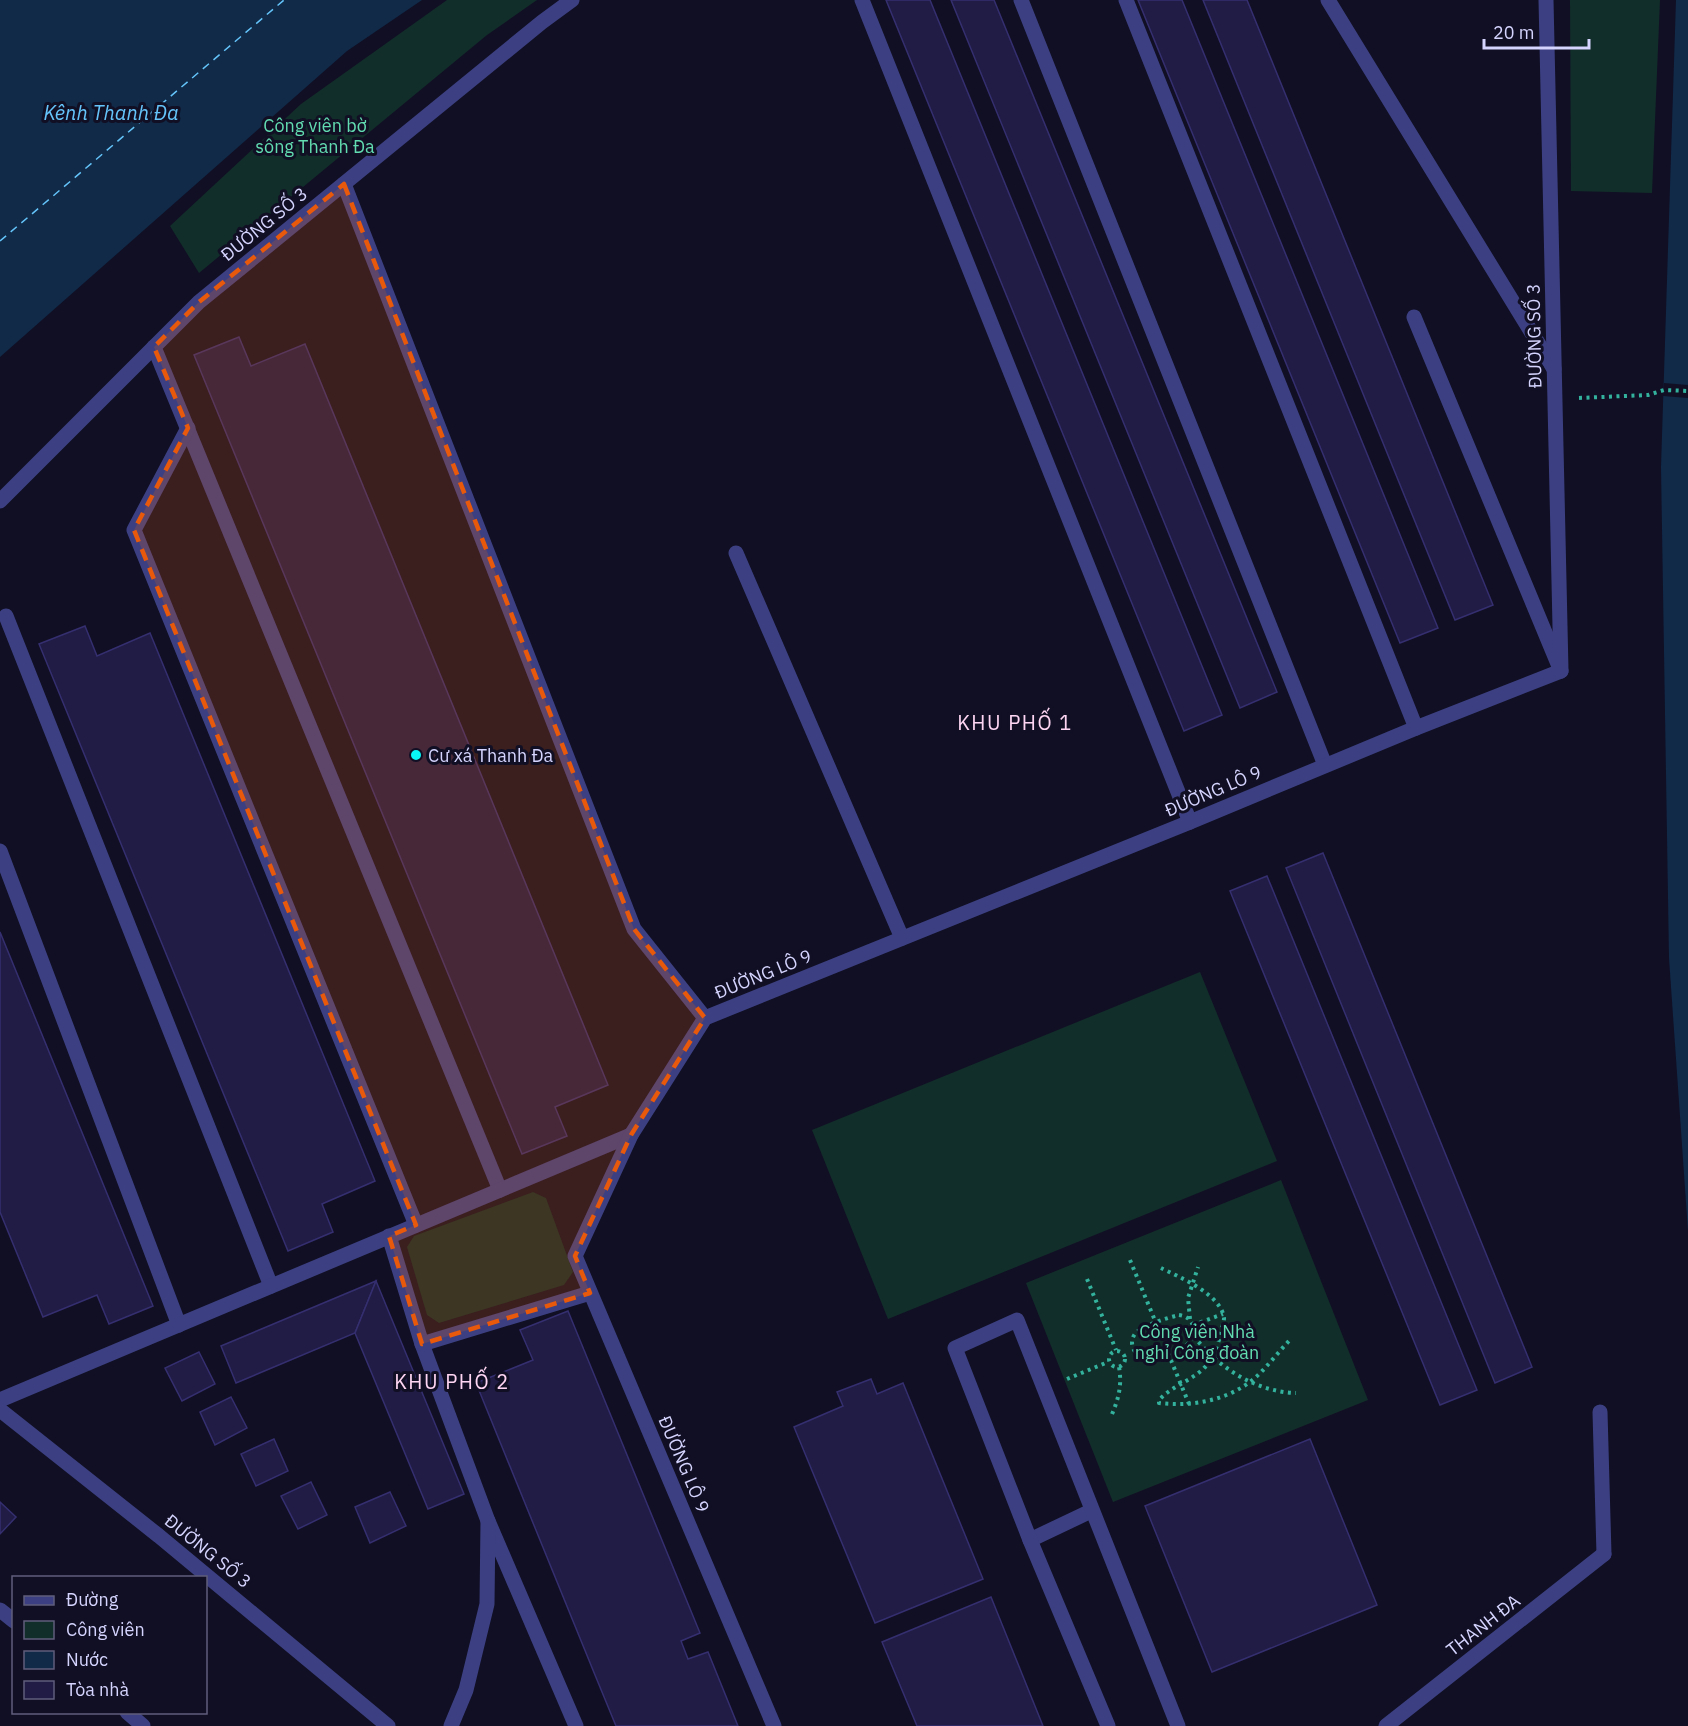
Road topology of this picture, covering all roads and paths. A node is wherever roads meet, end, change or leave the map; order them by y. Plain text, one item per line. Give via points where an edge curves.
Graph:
1 (572, 0) edge
2 (862, 0) edge
3 (1021, 0) edge
4 (1126, 0) edge
5 (1328, 0) edge
6 (1546, 0) edge
7 (344, 183) junction
8 (1414, 317) dead end
9 (154, 347) junction
10 (1554, 369) junction
11 (1688, 391) edge
12 (1555, 399) junction
13 (188, 428) junction
14 (0, 501) edge
15 (736, 553) dead end
16 (6, 616) dead end
17 (1561, 671) junction
18 (1416, 728) junction
19 (1325, 765) junction
20 (1190, 822) junction
21 (0, 851) edge
22 (902, 938) junction
23 (705, 1018) junction
24 (631, 1135) junction
25 (500, 1190) junction
26 (417, 1225) junction
27 (389, 1236) junction
28 (1130, 1260) dead end
29 (1161, 1268) dead end
30 (1198, 1268) dead end
31 (1087, 1279) dead end
32 (1193, 1284) junction
33 (272, 1286) junction
34 (590, 1293) junction
35 (1223, 1314) junction
36 (1190, 1320) junction
37 (1156, 1323) junction
38 (179, 1325) junction
39 (1193, 1325) junction
40 (1194, 1336) junction
41 (1291, 1339) dead end
42 (422, 1344) junction
43 (1116, 1350) junction
44 (1135, 1351) junction
45 (1168, 1353) junction
46 (1124, 1355) junction
47 (1211, 1356) junction
48 (1108, 1362) junction
49 (1119, 1367) junction
50 (1250, 1381) junction
51 (1180, 1383) junction
52 (1044, 1389) junction
53 (1296, 1393) dead end
54 (0, 1400) edge
55 (1189, 1404) junction
56 (0, 1410) edge
57 (1600, 1412) dead end
58 (1112, 1413) dead end
59 (1091, 1511) junction
60 (488, 1521) junction
61 (1030, 1540) junction
62 (207, 1576) edge
63 (207, 1576) edge
64 (0, 1610) edge
65 (12, 1619) edge
66 (128, 1714) edge
67 (143, 1726) edge
68 (388, 1726) edge
69 (451, 1726) edge
70 (576, 1726) edge
71 (774, 1726) edge
72 (1108, 1726) edge
73 (1178, 1726) edge
74 (1386, 1726) edge

1 - 7 street, ĐƯỜNG SỐ 3
2 - 20 street
3 - 19 street
4 - 18 street
5 - 10 street
6 - 10 street, ĐƯỜNG SỐ 3
7 - 9 street, ĐƯỜNG SỐ 3 via 199,302
7 - 23 street via 634,929
8 - 17 street
9 - 13 street
9 - 14 street, ĐƯỜNG SỐ 3
10 - 12 street, ĐƯỜNG SỐ 3
11 - 12 path
12 - 17 street, ĐƯỜNG SỐ 3
13 - 25 street
13 - 26 street via 134,530
15 - 22 street
16 - 33 street
17 - 18 street, ĐƯỜNG LÔ 9
18 - 19 street, ĐƯỜNG LÔ 9
19 - 20 street, ĐƯỜNG LÔ 9
20 - 22 street, ĐƯỜNG LÔ 9
21 - 38 street
22 - 23 street, ĐƯỜNG LÔ 9
23 - 24 street, ĐƯỜNG LÔ 9
24 - 25 street
24 - 34 street, ĐƯỜNG LÔ 9 via 575,1256
25 - 26 street
26 - 27 street
27 - 33 street
27 - 42 street
28 - 37 path
29 - 32 path
30 - 32 path
31 - 43 path
32 - 35 path via 1221,1307
32 - 36 path via 1188,1298
33 - 38 street
34 - 42 street
34 - 71 street, ĐƯỜNG LÔ 9
35 - 39 path
35 - 47 path via 1218,1343
36 - 37 path via 1179,1315
36 - 39 path
37 - 44 path via 1133,1337
38 - 54 street
39 - 40 path
40 - 45 path via 1190,1343
40 - 47 path
41 - 50 path
42 - 60 street
43 - 46 path
43 - 48 path
44 - 45 path via 1147,1360
44 - 46 path
45 - 51 path
46 - 49 path via 1124,1363
47 - 50 path
47 - 51 path via 1205,1368
48 - 49 path
48 - 52 path
49 - 58 path via 1118,1399
50 - 53 path
50 - 55 path via 1233,1394
51 - 55 path
51 - 55 path via 1167,1391 1159,1403
52 - 59 street
52 - 61 street via 1017,1320 954,1348
56 - 63 street, ĐƯỜNG SỐ 3
57 - 74 street, THANH ĐA via 1605,1554
59 - 61 street
59 - 73 street
60 - 69 street via 487,1604 466,1690
60 - 70 street
61 - 72 street
62 - 68 street, ĐƯỜNG SỐ 3
64 - 65 street
66 - 67 street

